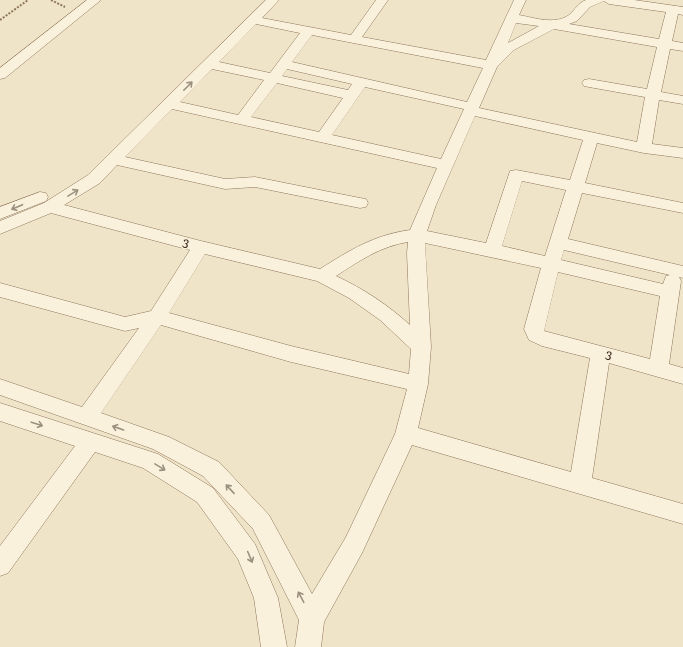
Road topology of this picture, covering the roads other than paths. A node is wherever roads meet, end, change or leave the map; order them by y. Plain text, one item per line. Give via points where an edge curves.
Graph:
1 (95, 0) edge
2 (256, 0) edge
3 (273, 0) edge
4 (382, 0) edge
5 (520, 0) edge
6 (598, 0) edge
7 (610, 0) edge
8 (678, 10) edge
9 (512, 18) junction
10 (253, 20) junction
11 (552, 25) junction
12 (309, 30) junction
13 (354, 39) junction
14 (665, 44) junction
15 (683, 48) edge
16 (209, 64) junction
17 (283, 64) junction
18 (491, 65) junction
19 (0, 75) edge
20 (273, 78) junction
21 (362, 81) junction
22 (589, 83) dead end
23 (653, 94) junction
24 (350, 95) junction
25 (683, 100) edge
26 (170, 104) junction
27 (472, 109) junction
28 (242, 120) junction
29 (323, 138) junction
30 (591, 138) junction
31 (644, 148) junction
32 (683, 153) edge
33 (114, 160) junction
34 (446, 165) junction
35 (574, 186) junction
36 (360, 203) dead end
37 (50, 207) junction
38 (683, 208) edge
39 (0, 214) edge
40 (0, 228) edge
41 (418, 235) junction
42 (558, 243) junction
43 (201, 247) junction
44 (492, 250) junction
45 (551, 264) junction
46 (680, 268) edge
47 (322, 276) junction
48 (0, 290) edge
49 (670, 292) junction
50 (157, 317) junction
51 (421, 347) junction
52 (601, 353) junction
53 (658, 369) junction
54 (683, 376) edge
55 (418, 384) junction
56 (0, 387) edge
57 (0, 412) edge
58 (87, 417) junction
59 (406, 434) junction
60 (90, 442) junction
61 (580, 484) junction
62 (683, 514) edge
63 (0, 565) edge
64 (312, 619) junction
65 (274, 647) edge
66 (308, 647) edge

1 - 19 street
2 -> 39 street via 84,173 49,193
3 - 10 street
4 - 13 street
5 - 9 street
6 - 11 street via 586,4 573,18
7 - 8 street
8 - 14 street
9 - 11 street
9 - 18 street
10 - 12 street
10 - 16 street
11 - 14 street
11 - 18 street via 509,47
12 - 13 street
12 - 17 street
13 - 18 street
14 - 15 street
14 - 23 street
16 - 20 street
26 -> 16 street
17 - 20 street
17 - 21 street
18 - 27 street
20 - 24 street
20 - 28 street
21 - 24 street
21 - 27 street
22 - 23 street
23 - 25 street
23 - 31 street
24 - 29 street
26 - 28 street
26 - 33 street
27 - 30 street
27 - 34 street
28 - 29 street
29 - 34 street
30 - 31 street
30 - 35 street
31 - 32 street
33 - 36 street via 225,184 256,182
37 -> 33 street via 94,179
34 - 41 street
35 - 38 street
35 - 42 street
35 - 44 street via 516,175
37 - 40 street
37 - 43 street, 3
41 - 44 street
41 - 47 street via 390,239 364,250
41 - 51 street via 417,280
42 - 45 street
42 - 46 street
43 - 47 street, 3
43 - 50 street
44 - 45 street
45 - 49 street
45 - 52 street, 3 via 534,329 536,335 542,340
46 - 49 street
47 - 51 street, 3 via 355,293 387,316
48 - 50 street via 125,324
49 - 53 street
50 - 55 street via 291,354
50 - 58 street
51 - 55 street
52 - 53 street, 3
52 - 61 street
53 - 54 street, 3
55 - 59 street
56 - 58 street
57 -> 60 street
64 -> 58 street via 261,522 212,469 161,443
59 - 61 street
59 - 64 street via 354,546
60 - 63 street
60 -> 65 street via 150,461 205,495 248,552 266,598
61 - 62 street
64 - 66 street

